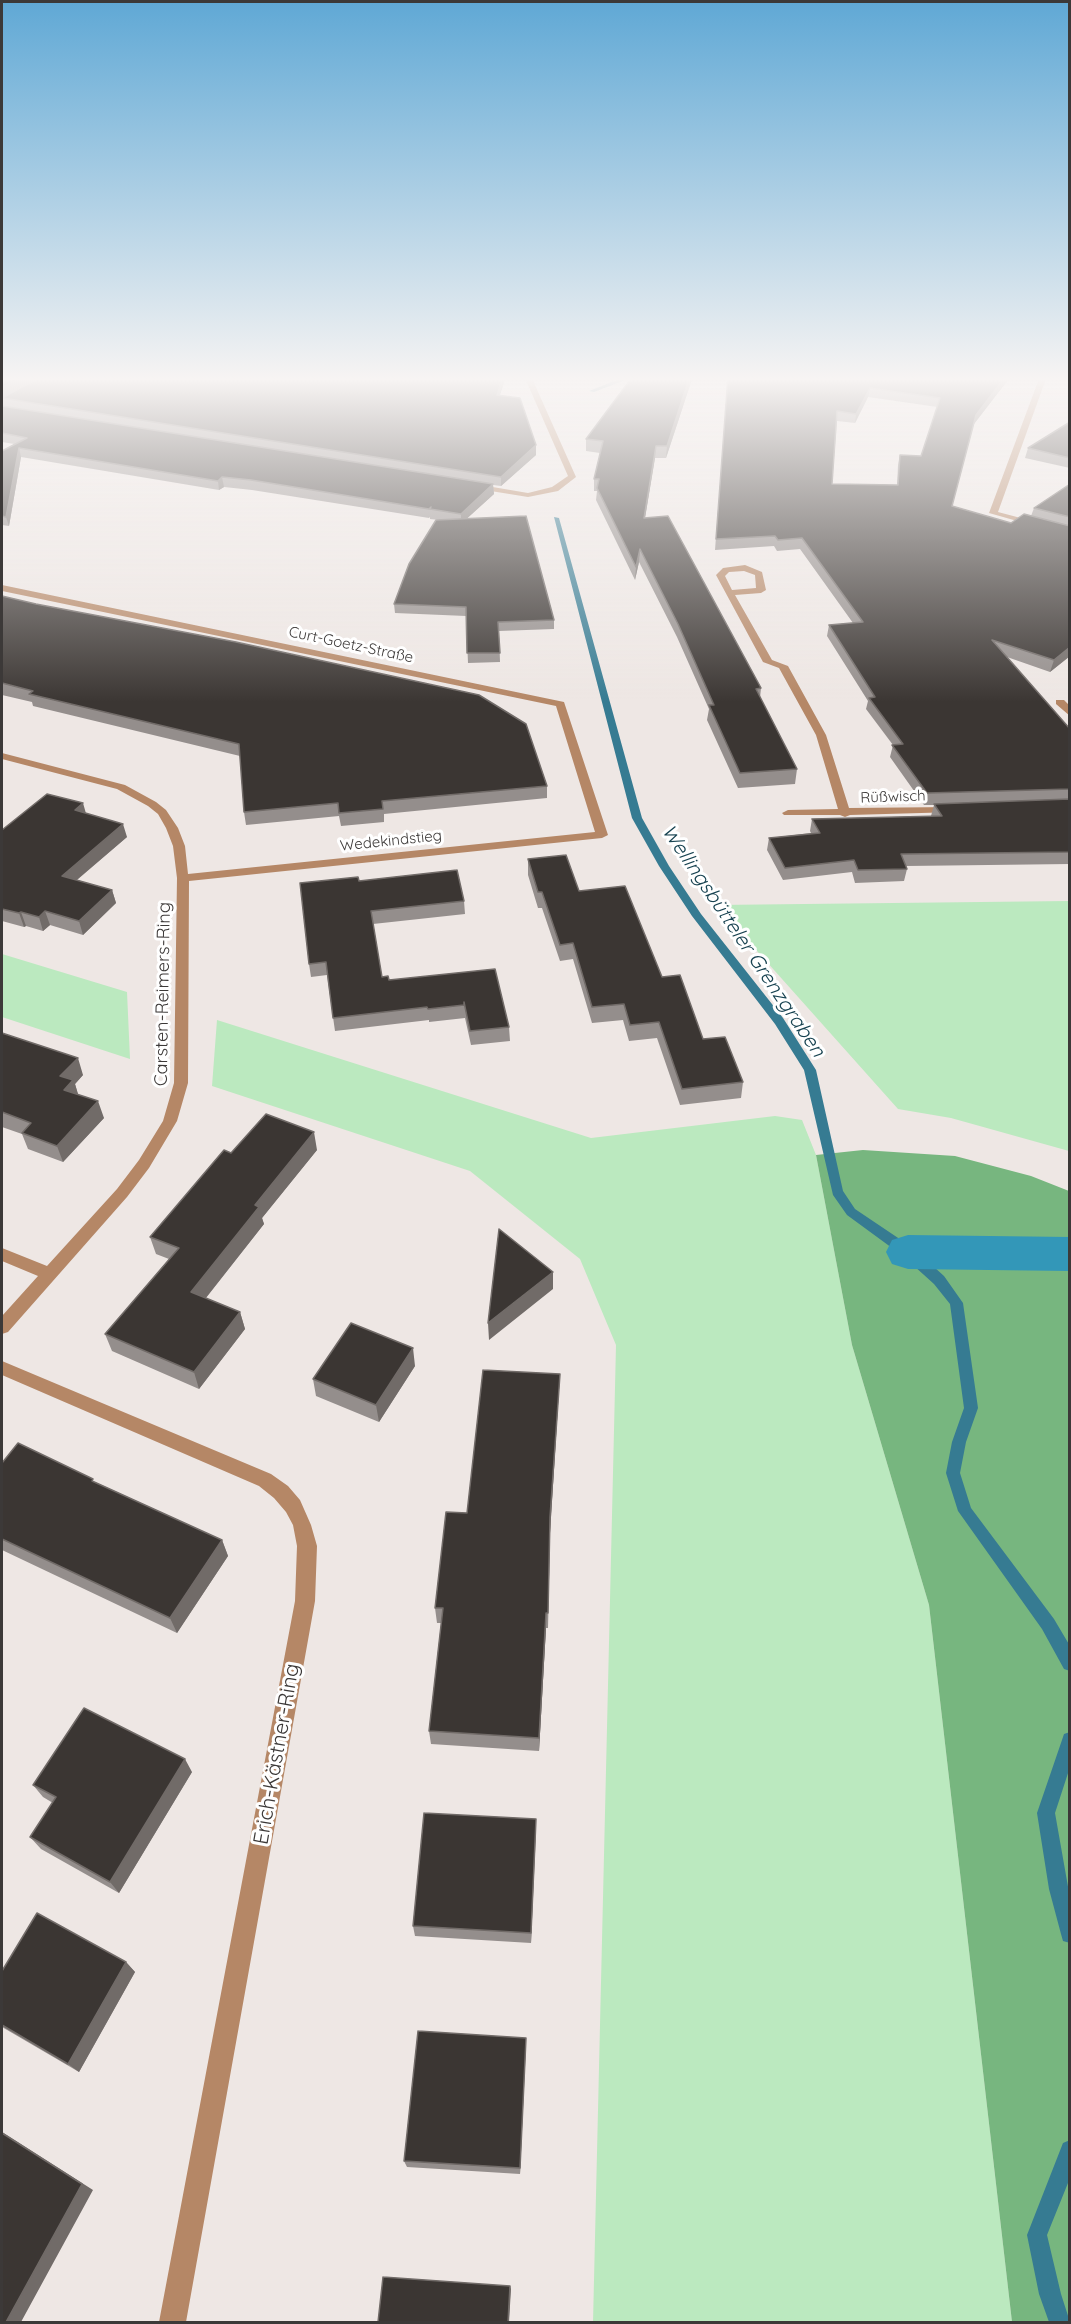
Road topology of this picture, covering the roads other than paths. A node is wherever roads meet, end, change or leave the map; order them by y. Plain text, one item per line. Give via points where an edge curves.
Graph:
1 (464, 484) edge
2 (561, 484) edge
3 (1003, 484) edge
4 (1070, 534) edge
5 (2, 588) edge
6 (729, 593) dead end
7 (1060, 702) dead end
8 (1070, 713) edge
9 (2, 756) edge
10 (964, 810) edge
11 (788, 813) dead end
12 (844, 814) junction
13 (602, 835) joint
14 (183, 878) junction
15 (2, 1254) edge
16 (50, 1274) junction
17 (2, 1328) edge
18 (2, 1368) edge
19 (173, 2322) edge

1 - 2 street via 528,495
3 - 4 street via 993,513
5 - 13 street, Curt-Goetz-Straße via 560,704
6 - 12 street via 768,662 783,666 821,735
7 - 8 street
9 - 14 street, Carsten-Reimers-Ring via 121,787 152,804 172,828
10 - 12 street, Rüßwisch
11 - 12 street, Rüßwisch
13 - 14 street, Wedekindstieg
14 - 16 street, Carsten-Reimers-Ring via 181,1083 177,1102 144,1164
15 - 16 street
16 - 17 street, Carsten-Reimers-Ring
18 - 19 street, Erich-Kästner-Ring via 265,1480 292,1506 307,1546 305,1601

